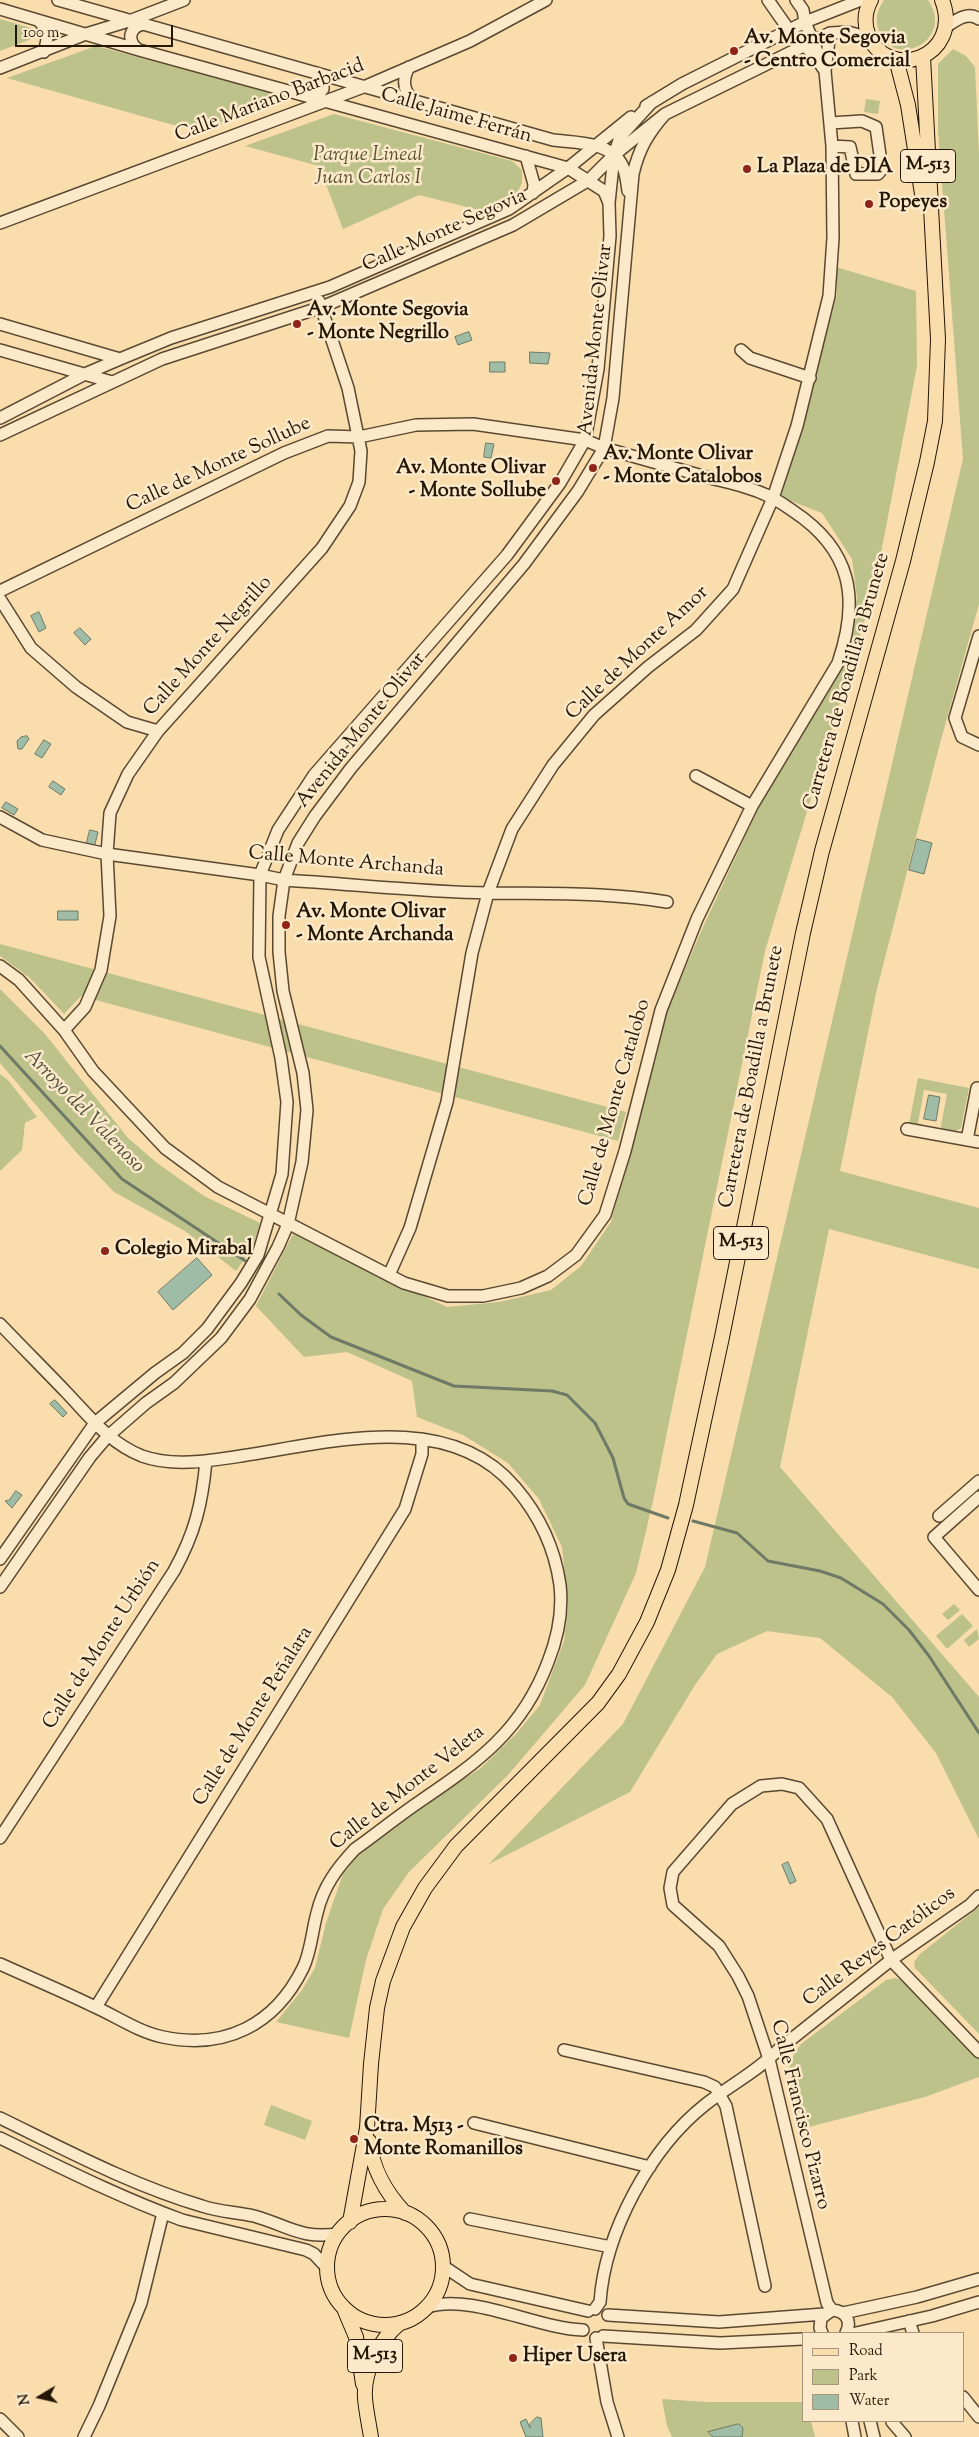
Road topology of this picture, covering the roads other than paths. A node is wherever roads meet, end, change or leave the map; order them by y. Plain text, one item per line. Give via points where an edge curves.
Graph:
1 (58, 0) edge
2 (184, 0) edge
3 (546, 0) edge
4 (768, 0) edge
5 (796, 0) edge
6 (861, 0) edge
7 (871, 0) edge
8 (942, 0) edge
9 (0, 9) edge
10 (979, 19) edge
11 (132, 20) junction
12 (40, 22) junction
13 (805, 22) junction
14 (144, 24) junction
15 (946, 27) junction
16 (789, 30) junction
17 (830, 33) junction
18 (86, 34) junction
19 (870, 38) junction
20 (814, 40) junction
21 (803, 46) junction
22 (139, 50) junction
23 (44, 52) junction
24 (923, 57) junction
25 (896, 59) junction
26 (409, 67) junction
27 (0, 68) edge
28 (825, 71) junction
29 (317, 73) junction
30 (366, 86) junction
31 (310, 96) junction
32 (413, 100) junction
33 (329, 101) junction
34 (652, 102) junction
35 (665, 114) junction
36 (830, 123) junction
37 (595, 144) junction
38 (832, 146) junction
39 (614, 155) junction
40 (526, 156) junction
41 (568, 168) junction
42 (589, 180) junction
43 (533, 193) junction
44 (630, 198) junction
45 (610, 203) junction
46 (0, 223) edge
47 (935, 276) junction
48 (316, 292) junction
49 (322, 307) junction
50 (0, 324) edge
51 (0, 350) edge
52 (741, 350) dead end
53 (120, 359) junction
54 (85, 374) junction
55 (810, 378) junction
56 (116, 380) junction
57 (0, 418) edge
58 (0, 435) edge
59 (358, 437) junction
60 (585, 440) junction
61 (604, 448) junction
62 (773, 498) junction
63 (0, 591) edge
64 (0, 600) edge
65 (979, 636) edge
66 (974, 671) edge
67 (158, 731) junction
68 (979, 745) edge
69 (696, 776) dead end
70 (752, 806) junction
71 (0, 817) edge
72 (107, 854) junction
73 (260, 875) junction
74 (284, 880) junction
75 (488, 893) junction
76 (666, 902) dead end
77 (0, 966) edge
78 (64, 1030) junction
79 (977, 1088) dead end
80 (907, 1129) dead end
81 (967, 1140) junction
82 (979, 1142) edge
83 (270, 1213) junction
84 (288, 1224) junction
85 (389, 1275) junction
86 (0, 1324) edge
87 (95, 1423) junction
88 (107, 1437) junction
89 (422, 1439) junction
90 (206, 1461) junction
91 (979, 1481) edge
92 (979, 1497) edge
93 (939, 1516) dead end
94 (0, 1559) edge
95 (0, 1587) edge
96 (979, 1590) edge
97 (0, 1838) edge
98 (979, 1896) edge
99 (891, 1960) junction
100 (0, 1964) edge
101 (96, 2007) junction
102 (564, 2050) dead end
103 (979, 2052) edge
104 (769, 2059) junction
105 (720, 2094) junction
106 (0, 2118) edge
107 (474, 2123) dead end
108 (367, 2128) junction
109 (0, 2138) edge
110 (650, 2167) junction
111 (145, 2186) junction
112 (134, 2201) junction
113 (204, 2207) junction
114 (163, 2213) junction
115 (405, 2213) junction
116 (470, 2219) dead end
117 (350, 2222) junction
118 (200, 2224) junction
119 (338, 2234) junction
120 (611, 2247) junction
121 (443, 2266) junction
122 (328, 2269) junction
123 (979, 2279) edge
124 (765, 2286) dead end
125 (979, 2302) edge
126 (427, 2307) junction
127 (344, 2308) junction
128 (592, 2310) junction
129 (833, 2312) junction
130 (608, 2314) junction
131 (910, 2321) junction
132 (400, 2323) junction
133 (583, 2330) junction
134 (822, 2332) edge
135 (846, 2332) edge
136 (860, 2332) edge
137 (913, 2332) edge
138 (599, 2337) junction
139 (802, 2339) edge
140 (365, 2397) junction
141 (964, 2398) edge
142 (979, 2417) edge
143 (0, 2418) edge
144 (852, 2422) edge
145 (870, 2422) edge
146 (892, 2422) edge
147 (18, 2437) edge
148 (84, 2437) edge
149 (371, 2437) edge
150 (618, 2437) edge
151 (856, 2437) edge
152 (874, 2437) edge
153 (905, 2437) edge

1 - 11 street, Calle Jaime Ferrán
2 - 11 street
3 - 26 street, Calle Mariano Barbacid via 470,41
4 - 16 street
5 - 13 street, Calle de Monte Amor via 803,10
6 - 13 street, Calle Monte Segovia
7 - 19 main road via 865,20
8 - 15 main road
9 - 12 street, Calle Jaime Ferrán
10 - 15 street via 969,16 958,18
11 - 14 street, Calle Jaime Ferrán
11 - 18 street
12 - 18 street, Calle Jaime Ferrán
12 - 23 street via 47,30
13 - 16 street, Calle Monte Segovia
13 - 20 street, Calle de Monte Amor
14 - 22 street via 136,27 131,35 132,44
14 - 29 street, Calle Jaime Ferrán
15 - 24 main road via 938,45
16 - 21 street
16 - 34 street, Calle Monte Segovia
17 - 19 street, Calle Monte Segovia via 848,32
17 - 20 street, Calle Monte Segovia
17 - 28 street, Calle de Monte Amor
18 - 22 street, Calle Jaime Ferrán
18 - 23 street
19 - 25 main road via 886,55
20 - 21 street, Calle Monte Segovia
20 - 28 street, Calle de Monte Amor
21 - 28 street
21 - 35 street, Calle Monte Segovia
22 - 31 street, Calle Jaime Ferrán
23 - 27 street
24 - 25 main road
24 - 47 main road, Carretera de Boadilla a Brunete / M-513
25 - 47 main road, Carretera de Boadilla a Brunete / M-513 via 908,105
26 - 30 street, Calle Mariano Barbacid
26 - 32 street via 404,81
28 - 36 street, Calle de Monte Amor
29 - 30 street, Calle Jaime Ferrán
29 - 31 street via 323,78 324,86 318,95
30 - 32 street, Calle Jaime Ferrán
30 - 33 street, Calle Mariano Barbacid
31 - 33 street, Calle Jaime Ferrán
32 - 37 street, Calle Jaime Ferrán via 553,140
33 - 40 street, Calle Jaime Ferrán
33 - 46 street, Calle Mariano Barbacid
34 - 37 street, Calle Monte Segovia
34 - 39 street, Avenida Monte Olivar via 620,137
35 - 39 street, Calle Monte Segovia
35 - 44 street, Avenida Monte Olivar via 648,133 639,152
36 - 38 street, Calle de Monte Amor
36 - 38 street via 862,121 876,127 882,169 878,174 856,174 850,146
37 - 39 street
37 - 41 street, Calle Monte Segovia
38 - 55 street, Calle de Monte Amor via 833,238 829,296
39 - 42 street, Calle Monte Segovia
39 - 44 street, Avenida Monte Olivar via 623,167
39 - 45 street, Avenida Monte Olivar
40 - 41 street, Calle Jaime Ferrán
40 - 43 street via 534,184
41 - 42 street, Calle Jaime Ferrán
41 - 43 street, Calle Monte Segovia
42 - 45 street via 604,191
42 - 49 street, Calle Monte Segovia via 513,225
43 - 48 street, Calle Monte Segovia via 509,209
44 - 61 street, Avenida Monte Olivar via 613,398
45 - 60 street, Avenida Monte Olivar via 598,369
47 - 108 main road, Carretera de Boadilla a Brunete / M-513 via 938,385 927,462 816,878 718,1356 686,1505 668,1570 642,1630 619,1674 598,1704 468,1832 411,1909 395,1944 377,2008
48 - 49 street, Calle Monte Negrillo
48 - 53 street, Calle Monte Segovia via 171,338
49 - 56 street, Calle Monte Segovia via 162,359
49 - 59 street, Calle Monte Negrillo via 348,388
50 - 53 street
51 - 54 street
52 - 55 street via 750,358
53 - 54 street, Calle Monte Segovia
53 - 56 street via 122,371
54 - 56 street
54 - 57 street, Calle Monte Segovia
55 - 62 street, Calle de Monte Amor
56 - 58 street, Calle Monte Segovia
59 - 60 street, Calle de Monte Sollube via 416,425 473,424
59 - 63 street, Calle de Monte Sollube via 328,436 284,453
59 - 67 street, Calle Monte Negrillo via 361,451 359,482 350,506 322,548
60 - 61 street, Calle de Monte Catalobo
60 - 73 street, Avenida Monte Olivar via 560,484 507,554 314,775 278,830
61 - 62 street, Calle de Monte Catalobo
61 - 74 street, Avenida Monte Olivar via 578,491 524,564 351,768 315,816 298,843
62 - 70 street, Calle de Monte Catalobo via 809,522 827,539 842,563 850,586 850,613 847,637 838,663
62 - 75 street, Calle de Monte Amor via 734,589 696,630 594,715 553,765 512,829
64 - 67 street via 30,648 76,688 127,722
65 - 66 street
66 - 68 street via 956,718 962,738
67 - 72 street, Calle Monte Negrillo via 128,774 110,813
69 - 70 street
70 - 85 street, Calle de Monte Catalobo via 697,919 661,1010 626,1151 606,1215 576,1255 548,1276 521,1288 483,1296 448,1296 404,1283
71 - 72 street, Calle Monte Archanda via 42,840
72 - 73 street, Calle Monte Archanda
72 - 78 street, Calle Monte Negrillo via 110,916 101,970 85,1007
73 - 74 street, Calle Monte Archanda
73 - 83 street, Avenida Monte Olivar via 259,957 287,1102 282,1174
74 - 75 street, Calle Monte Archanda
74 - 84 street, Avenida Monte Olivar via 279,916 283,991 303,1073 307,1110 302,1162
75 - 76 street, Calle Monte Archanda via 626,895
75 - 85 street, Calle de Monte Amor via 472,953 447,1102 410,1228
77 - 78 street, Calle de Monte Catalobo via 18,980
78 - 83 street, Calle de Monte Catalobo via 93,1071 165,1148 218,1187
79 - 81 street
80 - 81 street
81 - 82 street
83 - 84 street, Calle de Monte Catalobo
83 - 87 street, Avenida Monte Olivar via 258,1255 207,1329 183,1353
84 - 85 street, Calle de Monte Catalobo
84 - 88 street, Avenida Monte Olivar via 264,1275 221,1338 174,1383
86 - 87 street, Calle de Monte Veleta
87 - 88 street, Calle de Monte Veleta
87 - 94 street, Avenida Monte Olivar
88 - 90 street, Calle de Monte Veleta via 143,1456 170,1461
88 - 95 street, Avenida Monte Olivar
89 - 90 street, Calle de Monte Veleta via 358,1438
89 - 101 street, Calle de Monte Peñalara via 422,1454 406,1509
89 - 101 street, Calle de Monte Veleta via 460,1448 494,1466 528,1503 549,1542 562,1600 557,1639 526,1709 508,1732 464,1773 363,1844 340,1865 323,1893 304,1966 294,1987 261,2022 219,2038 187,2040 162,2037
90 - 97 street, Calle de Monte Urbión via 203,1496 193,1533 178,1564
91 - 93 street
92 - 96 street via 934,1537
98 - 99 street, Calle Reyes Católicos
99 - 103 street, Calle Francisco Pizarro
99 - 104 street, Calle Reyes Católicos
99 - 104 street, Calle Francisco Pizarro via 827,1819 799,1788 782,1784 761,1786 732,1804 674,1872 670,1888 673,1905 719,1946 738,1976
100 - 101 street, Calle de Monte Veleta
102 - 105 street via 704,2082 715,2087
104 - 105 street, Calle Reyes Católicos
104 - 129 street, Calle Francisco Pizarro via 827,2303
105 - 110 street, Calle Reyes Católicos via 685,2123
105 - 124 street via 729,2120
106 - 111 street
107 - 110 street
108 - 115 main road, Carretera de Boadilla a Brunete / M-513 via 372,2160 379,2178
108 - 117 main road, Carretera de Boadilla a Brunete / M-513
109 - 112 street
110 - 120 street, Calle Reyes Católicos via 633,2195
111 - 112 street via 138,2190
111 - 113 street
112 - 114 street
113 - 118 street via 208,2216
113 - 119 street via 258,2217 302,2234
114 - 118 street
114 - 148 street via 141,2303
115 - 117 main road via 376,2210
115 - 121 main road via 432,2234 442,2255
116 - 120 street
117 - 119 main road
118 - 122 street via 306,2250
119 - 122 main road via 330,2250
120 - 128 street, Calle Reyes Católicos via 600,2302
121 - 126 main road via 439,2288
121 - 128 street via 470,2284
122 - 127 main road via 332,2290
123 - 129 street via 917,2297
125 - 131 street
126 - 132 main road
126 - 133 street via 468,2305 555,2327
127 - 132 main road via 370,2323
127 - 140 main road via 356,2336
128 - 130 street
128 - 133 street via 583,2318
129 - 130 street via 719,2322
129 - 134 street via 819,2323
129 - 135 street, Calle Francisco Pizarro via 848,2322
130 - 138 street via 611,2327
131 - 136 street
131 - 137 street
132 - 140 main road, M-513 via 376,2354
133 - 138 street via 588,2336
138 - 139 street via 720,2343
138 - 150 street via 607,2402
140 - 149 main road, M-513
141 - 142 street
143 - 147 street
144 - 151 street
145 - 152 street
146 - 153 street

